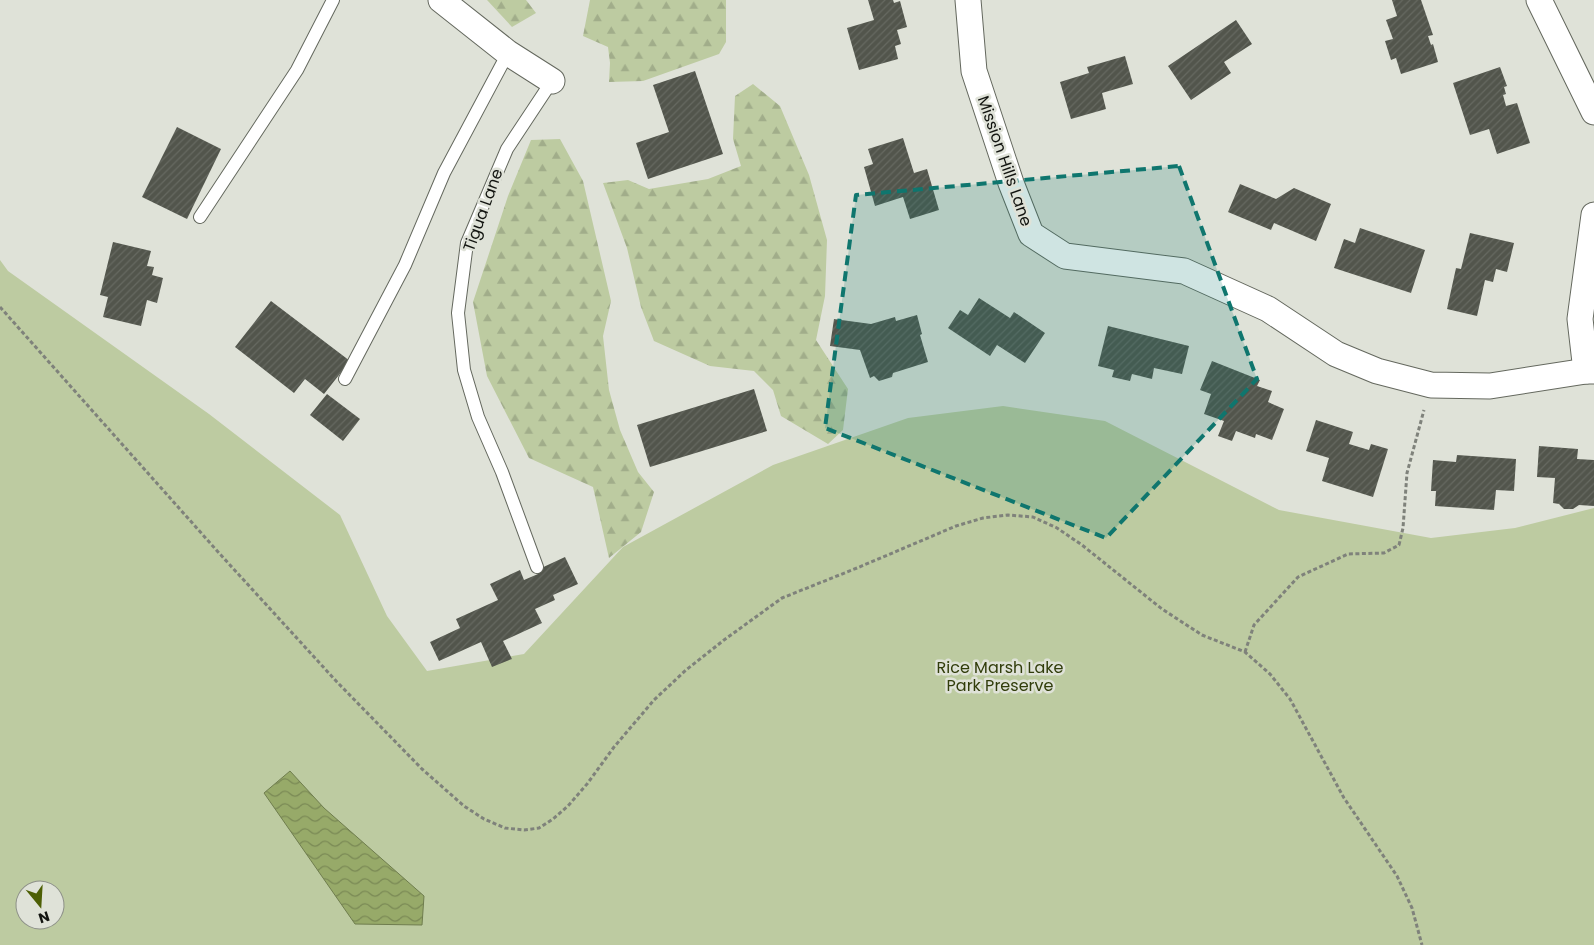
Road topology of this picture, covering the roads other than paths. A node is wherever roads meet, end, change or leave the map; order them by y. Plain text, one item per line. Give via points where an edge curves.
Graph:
1 (334, 0) edge
2 (441, 0) edge
3 (1539, 0) edge
4 (975, 2) edge
5 (508, 53) junction
6 (552, 81) joint
7 (1594, 112) edge
8 (1594, 215) edge
9 (200, 217) dead end
10 (1590, 371) edge
11 (345, 379) dead end
12 (538, 567) dead end

1 - 9 lane via 297,70
2 - 5 street, Tigua Lane
3 - 7 street
4 - 10 street, Mission Hills Lane via 974,71 1011,183 1031,234 1065,256 1184,271 1268,309 1336,354 1377,371 1431,385 1490,386
5 - 6 street, Tigua Lane
5 - 11 lane via 444,174 405,265
6 - 12 lane, Tigua Lane via 507,149 467,243 458,313 464,370 478,417
8 - 10 street via 1580,319

